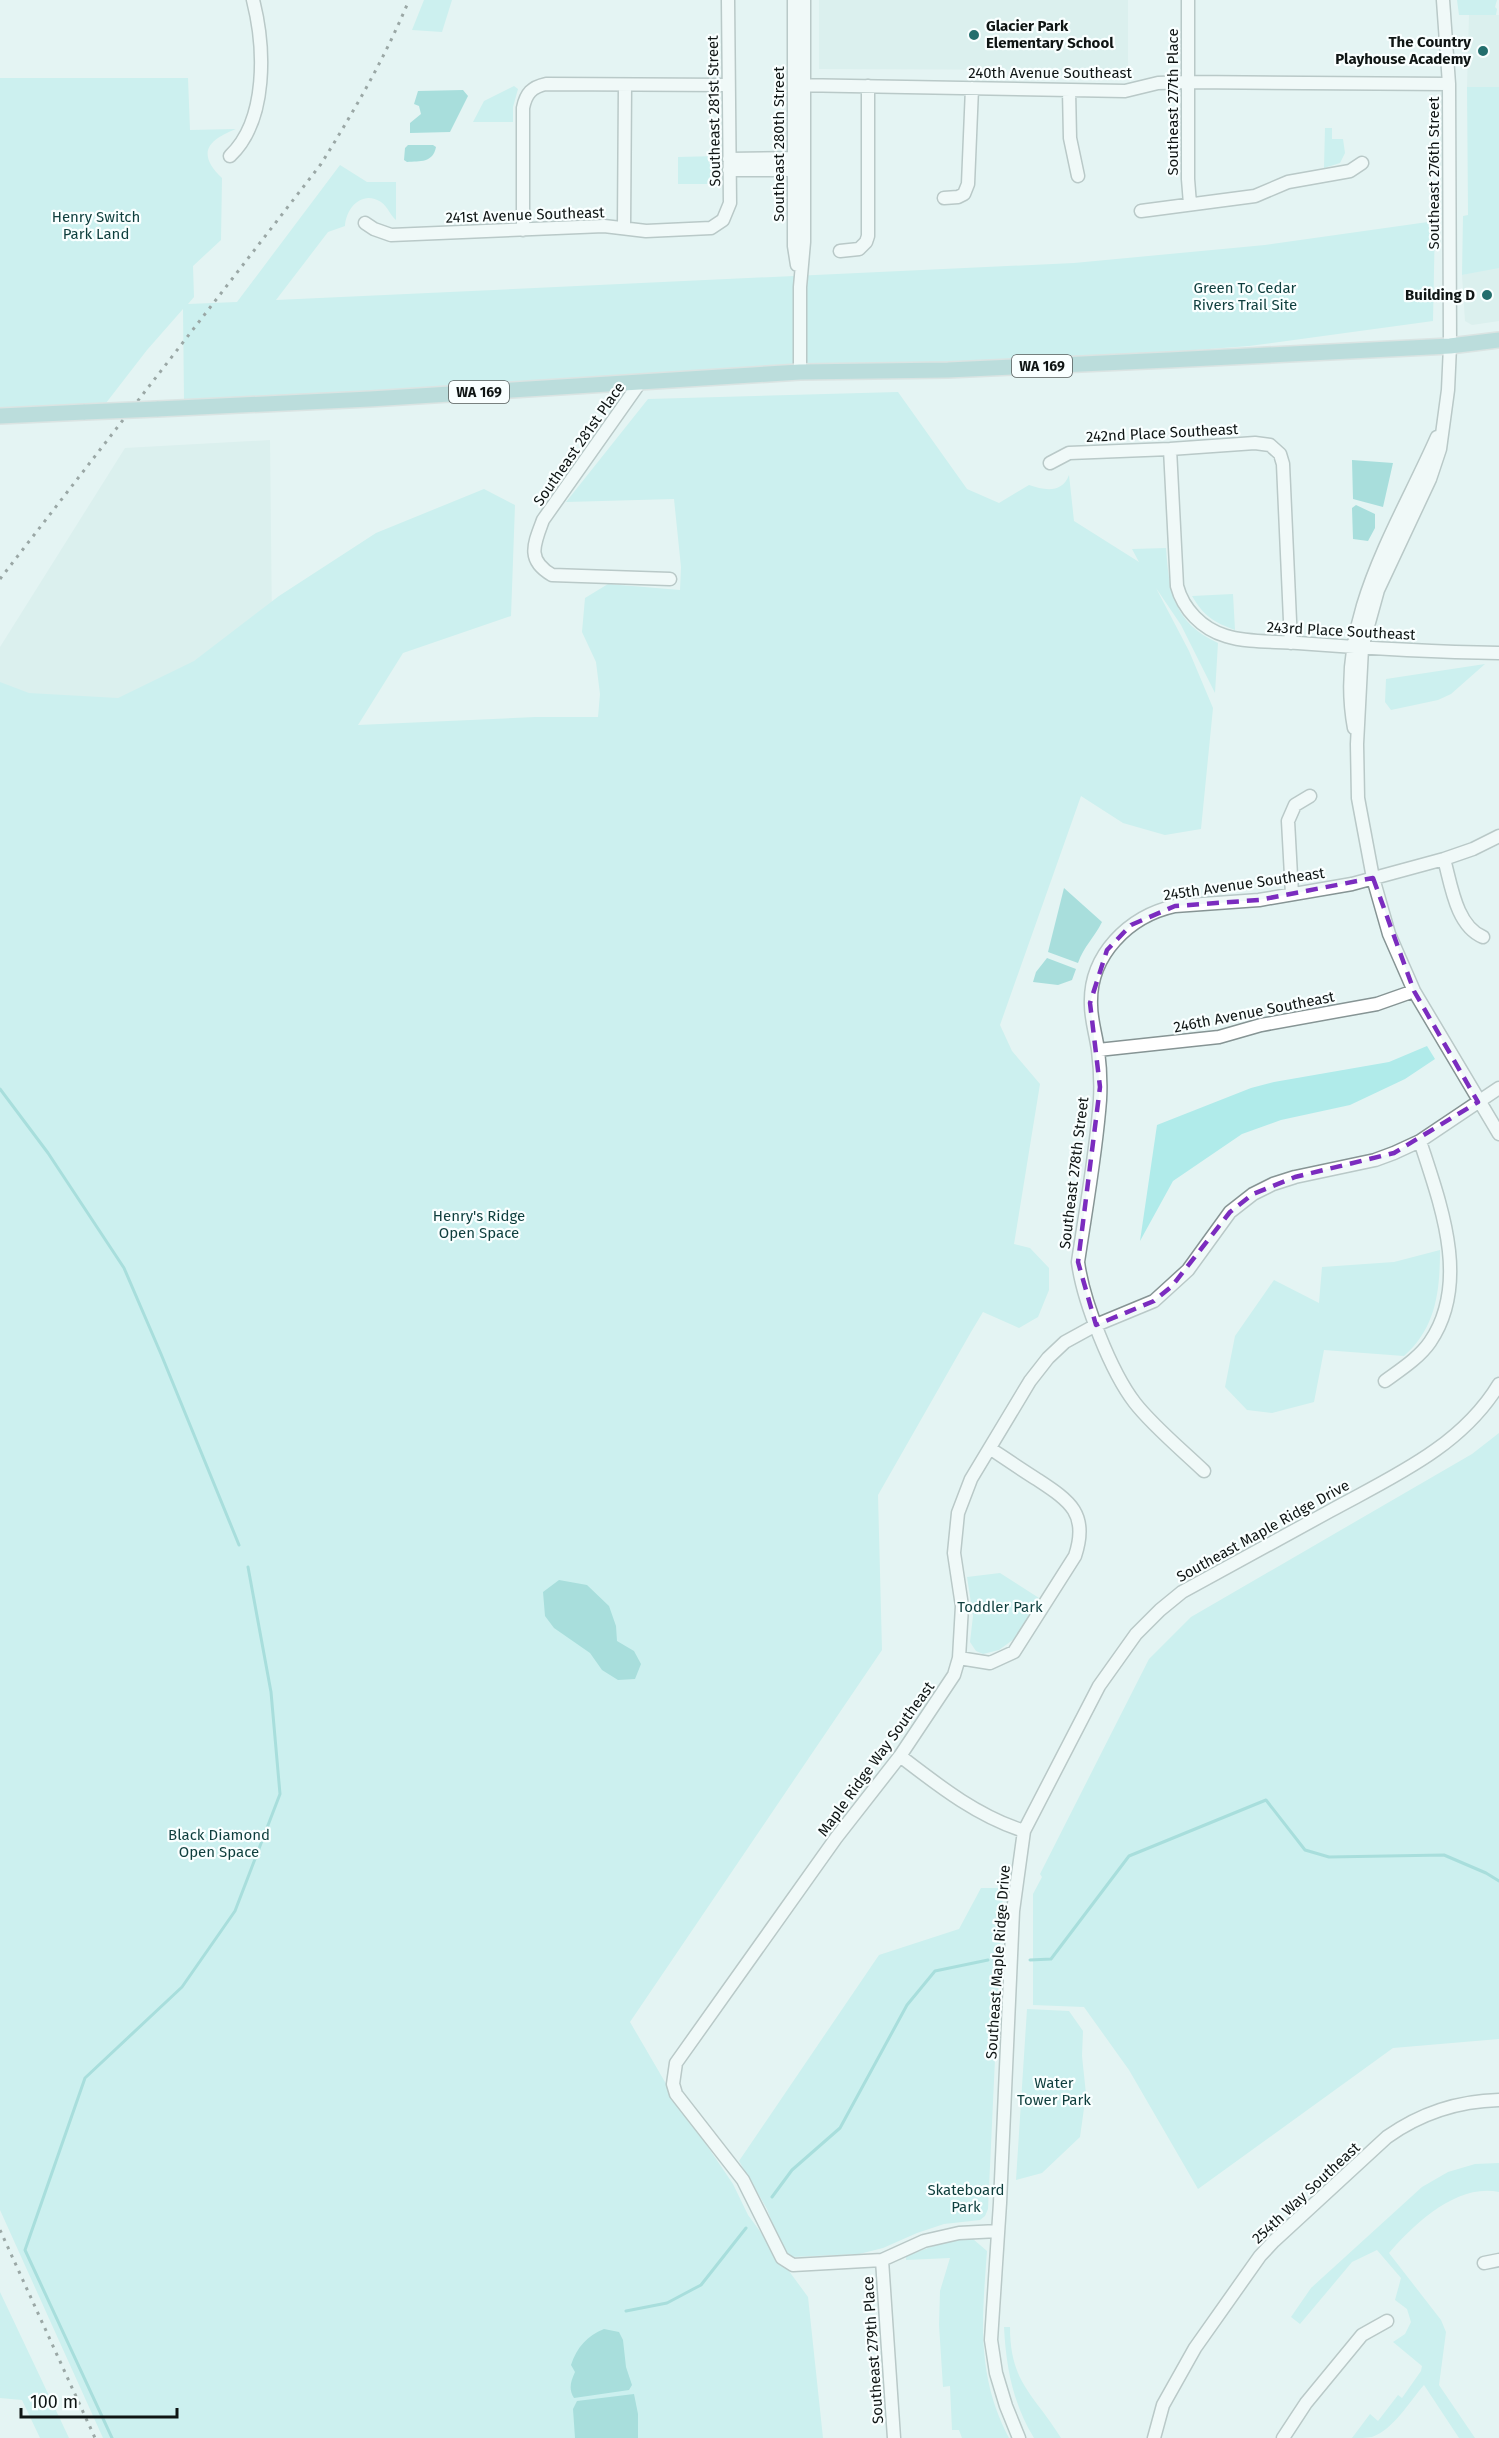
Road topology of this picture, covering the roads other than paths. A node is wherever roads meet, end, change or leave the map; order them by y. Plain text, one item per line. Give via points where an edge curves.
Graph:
1 (253, 0) edge
2 (728, 0) edge
3 (794, 0) edge
4 (804, 0) edge
5 (1188, 0) edge
6 (1443, 0) edge
7 (1188, 82) junction
8 (1449, 84) junction
9 (625, 85) junction
10 (728, 85) junction
11 (799, 86) junction
12 (868, 86) junction
13 (972, 88) junction
14 (1069, 90) junction
15 (230, 156) dead end
16 (1362, 163) dead end
17 (729, 164) junction
18 (800, 164) junction
19 (1078, 176) dead end
20 (944, 198) dead end
21 (1190, 204) junction
22 (1141, 211) dead end
23 (723, 220) joint
24 (365, 223) dead end
25 (624, 228) junction
26 (523, 230) junction
27 (840, 251) dead end
28 (1499, 340) edge
29 (1450, 346) junction
30 (800, 372) junction
31 (641, 381) junction
32 (0, 417) edge
33 (1170, 449) junction
34 (1050, 463) dead end
35 (670, 579) dead end
36 (1291, 643) junction
37 (1357, 648) junction
38 (1499, 653) edge
39 (1310, 796) dead end
40 (1499, 836) edge
41 (1443, 859) junction
42 (1373, 878) junction
43 (1292, 894) junction
44 (1483, 937) dead end
45 (1107, 950) joint
46 (1414, 991) junction
47 (1098, 1050) junction
48 (1499, 1088) edge
49 (1478, 1102) junction
50 (1499, 1134) edge
51 (1420, 1141) junction
52 (1096, 1326) junction
53 (1385, 1382) dead end
54 (1499, 1384) edge
55 (991, 1449) junction
56 (1204, 1471) dead end
57 (959, 1658) junction
58 (900, 1756) junction
59 (1024, 1831) junction
60 (1499, 2100) edge
61 (998, 2231) junction
62 (882, 2260) junction
63 (1499, 2260) edge
64 (1484, 2263) dead end
65 (1387, 2321) dead end
66 (894, 2438) edge
67 (1018, 2438) edge
68 (1154, 2438) edge
69 (1283, 2438) edge

1 - 15 street via 260,47 256,113 245,140
2 - 10 street, Southeast 281st Street
3 - 11 street, Southeast 280th Street
4 - 11 street, Southeast 280th Street
5 - 7 street, Southeast 277th Place
6 - 8 street, Southeast 276th Street
7 - 8 street, 240th Avenue Southeast
7 - 14 street, 240th Avenue Southeast via 1158,83 1125,92
7 - 21 street, Southeast 277th Place
8 - 29 street, Southeast 276th Street
9 - 10 street
9 - 25 street
9 - 26 street via 546,84 529,92 523,108
10 - 17 street, Southeast 281st Street
11 - 12 street, 240th Avenue Southeast
11 - 18 street, Southeast 280th Street
12 - 13 street, 240th Avenue Southeast
12 - 27 street via 868,236 859,249
13 - 14 street, 240th Avenue Southeast
13 - 20 street via 968,183 964,194
14 - 19 street via 1070,138
16 - 21 street via 1350,171 1288,182 1255,196
17 - 18 street
17 - 23 street, Southeast 281st Street via 730,203
18 - 30 street, Southeast 280th Street via 794,246 800,287
21 - 22 street
23 - 25 street, 241st Avenue Southeast via 711,228
24 - 26 street, 241st Avenue Southeast via 390,235
25 - 26 street, 241st Avenue Southeast
28 - 29 main road, WA 169
29 - 30 main road, WA 169 via 948,370
29 - 37 street via 1440,449
30 - 31 main road, WA 169
31 - 32 main road, WA 169, bridge
31 - 35 street, Southeast 281st Place via 543,520 535,544 535,559 540,568 552,575
33 - 34 street, 242nd Place Southeast via 1069,453
33 - 36 street, 243rd Place Southeast via 1180,596 1203,625 1226,636
33 - 36 street, 242nd Place Southeast via 1255,443 1270,445 1277,451 1283,464
36 - 37 street, 243rd Place Southeast
37 - 38 street, 243rd Place Southeast
37 - 42 street via 1358,798
39 - 43 street via 1295,805 1288,821
40 - 41 street, 245th Avenue Southeast
41 - 42 street, 245th Avenue Southeast
41 - 44 street via 1463,916 1470,929
42 - 43 street, 245th Avenue Southeast
42 - 46 street via 1389,934
43 - 45 street, 245th Avenue Southeast via 1161,909 1131,925
45 - 47 street, Southeast 278th Street via 1090,1003
46 - 47 street, 246th Avenue Southeast via 1377,1004 1261,1025 1219,1037
46 - 49 street
47 - 52 street, Southeast 278th Street via 1098,1121 1078,1262
48 - 49 street, Maple Ridge Way Southeast
49 - 50 street
49 - 51 street, Maple Ridge Way Southeast
51 - 52 street, Maple Ridge Way Southeast via 1376,1160 1295,1177 1253,1194 1230,1212 1172,1286 1154,1301
51 - 53 street via 1449,1251 1450,1279 1441,1320 1430,1344
52 - 55 street, Maple Ridge Way Southeast via 1065,1342 1048,1358 1030,1381
52 - 56 street, Southeast 278th Street via 1136,1404
54 - 59 street, Southeast Maple Ridge Drive via 1462,1430 1413,1465 1182,1592 1160,1610 1136,1634 1099,1686
55 - 57 street, Maple Ridge Way Southeast via 970,1479 958,1513 954,1553 962,1606
55 - 57 street via 1068,1500 1077,1517 1079,1543 1075,1556 1014,1652 990,1663
57 - 58 street, Maple Ridge Way Southeast via 954,1675
58 - 59 street via 983,1815
58 - 62 street, Maple Ridge Way Southeast via 836,1838 676,2063 673,2084 676,2094 743,2180 782,2258 792,2265
59 - 61 street, Southeast Maple Ridge Drive via 1013,1911
60 - 68 street, 254th Way Southeast via 1435,2110 1404,2126 1387,2137 1274,2241 1195,2348 1163,2405
61 - 62 street via 959,2233 924,2241
61 - 67 street, Southeast Maple Ridge Drive via 991,2340 996,2373
62 - 66 street, Southeast 279th Place
63 - 64 street
65 - 69 street via 1362,2336 1306,2403

